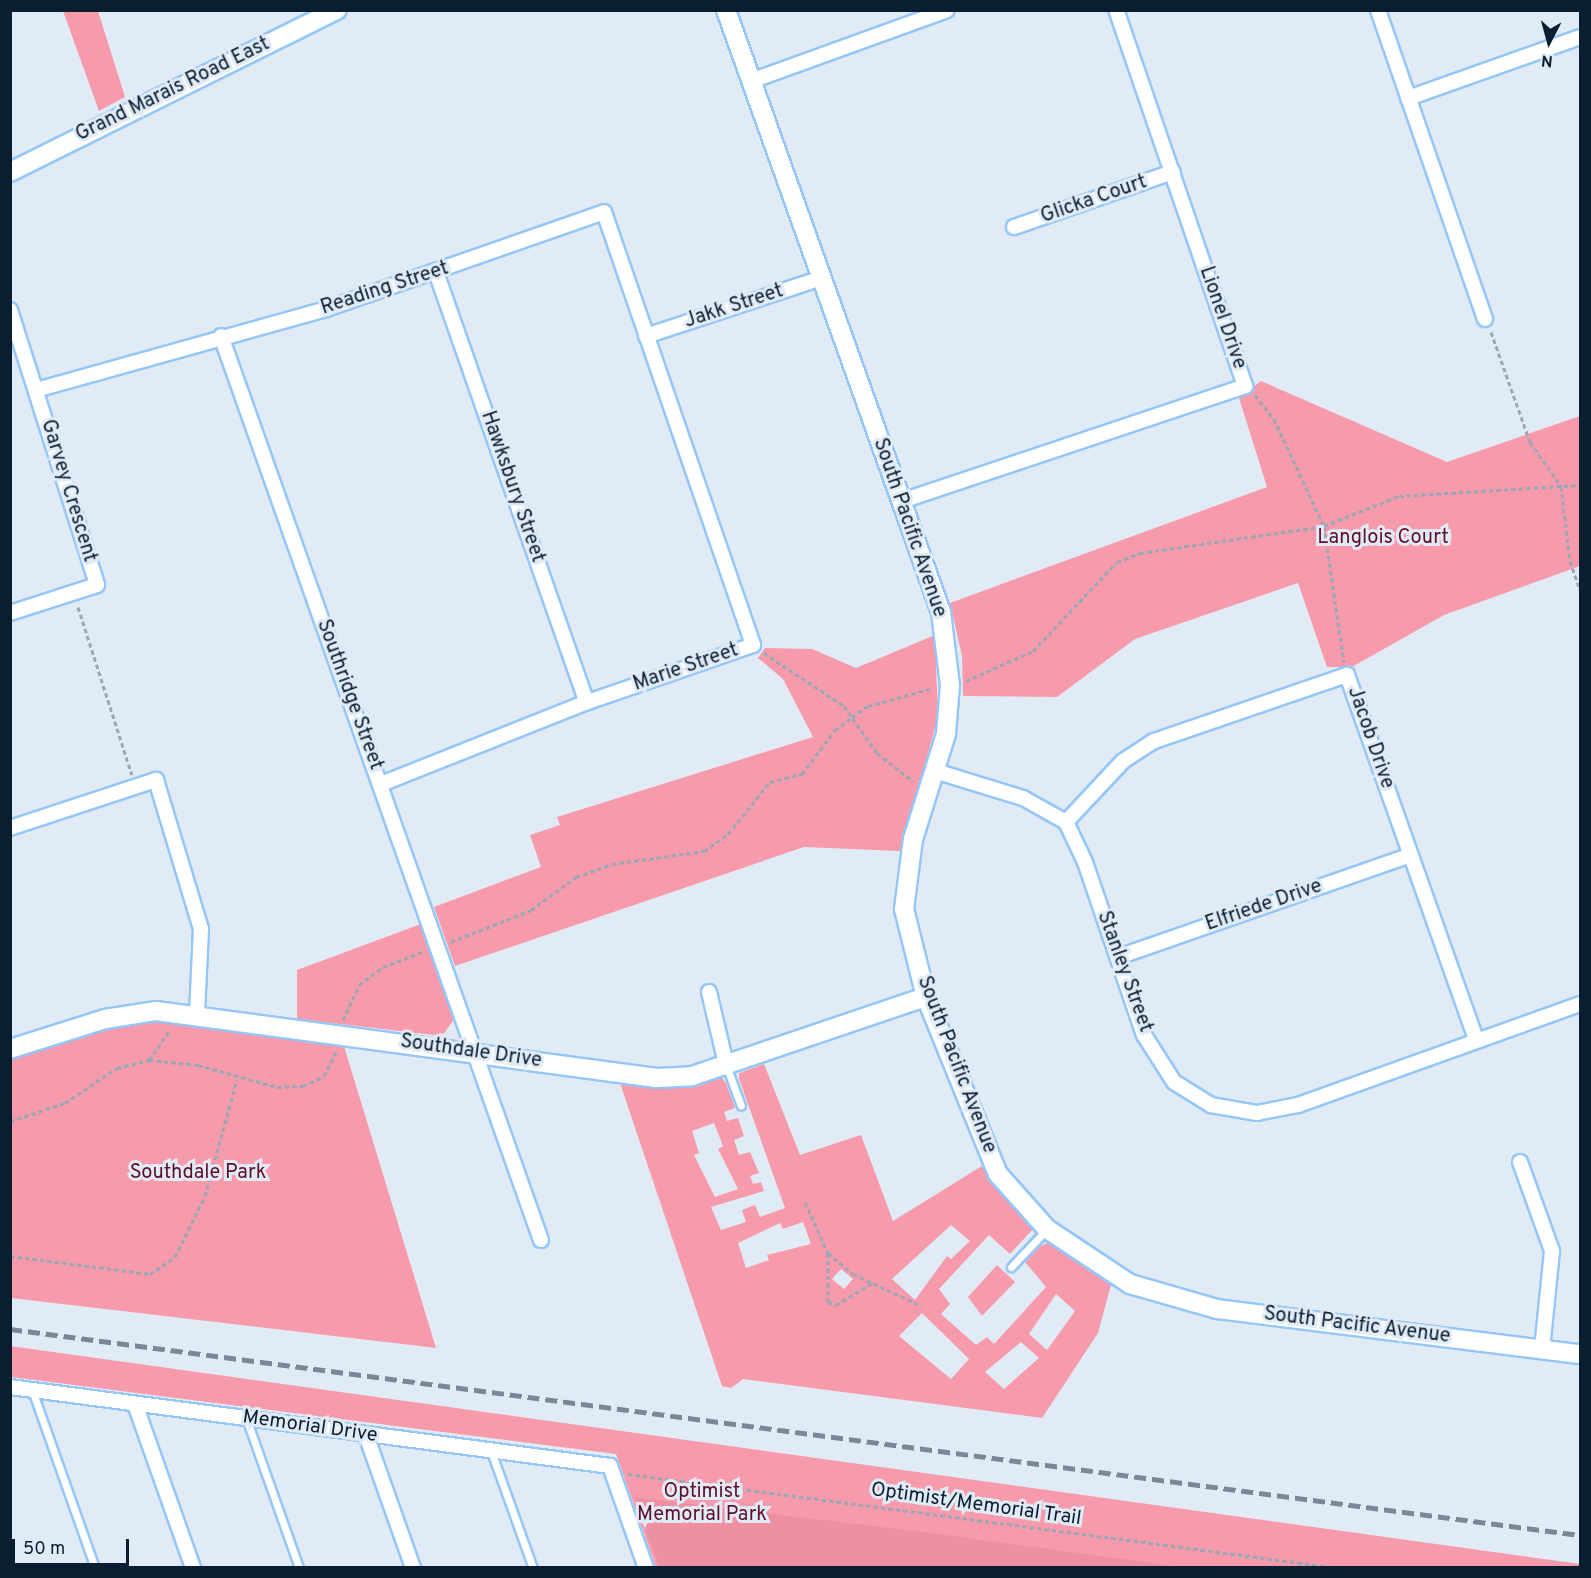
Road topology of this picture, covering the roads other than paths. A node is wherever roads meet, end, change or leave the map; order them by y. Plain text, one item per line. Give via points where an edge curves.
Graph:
1 (337, 10) edge
2 (726, 10) edge
3 (947, 10) edge
4 (1116, 10) edge
5 (1378, 10) edge
6 (1581, 37) edge
7 (751, 81) junction
8 (1408, 99) junction
9 (10, 172) edge
10 (1173, 172) junction
11 (1014, 227) dead end
12 (436, 273) junction
13 (821, 278) junction
14 (10, 310) edge
15 (1485, 319) dead end
16 (221, 336) junction
17 (646, 336) junction
18 (36, 390) junction
19 (902, 501) junction
20 (10, 613) edge
21 (587, 702) junction
22 (935, 771) junction
23 (381, 784) junction
24 (1066, 822) junction
25 (10, 828) edge
26 (1411, 855) junction
27 (1118, 957) junction
28 (709, 992) dead end
29 (926, 997) junction
30 (1581, 1004) edge
31 (197, 1013) junction
32 (1476, 1040) junction
33 (10, 1049) edge
34 (477, 1053) junction
35 (727, 1068) junction
36 (741, 1106) dead end
37 (1520, 1162) dead end
38 (1047, 1229) junction
39 (541, 1240) dead end
40 (1011, 1267) dead end
41 (1542, 1349) junction
42 (1581, 1354) edge
43 (10, 1387) edge
44 (32, 1390) junction
45 (135, 1404) junction
46 (246, 1418) junction
47 (366, 1435) junction
48 (491, 1451) junction
49 (95, 1568) edge
50 (193, 1568) edge
51 (298, 1568) edge
52 (413, 1568) edge
53 (533, 1568) edge
54 (646, 1568) edge

1 - 9 street, Grand Marais Road East
2 - 7 street, South Pacific Avenue
3 - 7 street
4 - 10 street, Lionel Drive
5 - 8 street
6 - 8 street
7 - 13 street, South Pacific Avenue
8 - 15 street
10 - 11 street, Glicka Court
10 - 19 street, Lionel Drive via 1245,386
12 - 16 street, Reading Street
12 - 17 street, Reading Street via 604,212
12 - 21 street, Hawksbury Street
13 - 17 street, Jakk Street
13 - 19 street, South Pacific Avenue
14 - 18 street, Garvey Crescent
16 - 18 street, Reading Street
16 - 23 street, Southridge Street
17 - 21 street, Marie Street via 753,645
18 - 20 street, Garvey Crescent via 97,585
19 - 22 street, South Pacific Avenue via 941,612 950,685
21 - 23 street, Marie Street
22 - 24 street via 1023,798
22 - 29 street, South Pacific Avenue via 913,839 904,909
23 - 34 street, Southridge Street
24 - 26 street, Jacob Drive via 1123,761 1154,741 1347,675
24 - 27 street, Stanley Street
25 - 31 street via 156,780 201,929
26 - 27 street, Elfriede Drive
26 - 32 street, Jacob Drive
27 - 32 street, Stanley Street via 1144,1035 1174,1082 1211,1105 1257,1113 1298,1105
28 - 35 street
29 - 35 street, Southdale Drive
29 - 38 street, South Pacific Avenue via 998,1174
30 - 32 street, Stanley Street
31 - 33 street, Southdale Drive via 156,1011 105,1019
31 - 34 street, Southdale Drive
34 - 35 street, Southdale Drive via 657,1078
34 - 39 street, Southridge Street
35 - 36 lane
37 - 41 street via 1552,1251
38 - 40 lane
38 - 41 street, South Pacific Avenue via 1130,1284 1217,1309
41 - 42 street, South Pacific Avenue
43 - 44 street, Memorial Drive
44 - 45 street, Memorial Drive
44 - 49 lane
45 - 46 street, Memorial Drive
45 - 50 street
46 - 47 street, Memorial Drive
46 - 51 lane
47 - 48 street, Memorial Drive
47 - 52 street
48 - 53 lane
48 - 54 street, Memorial Drive via 610,1466

